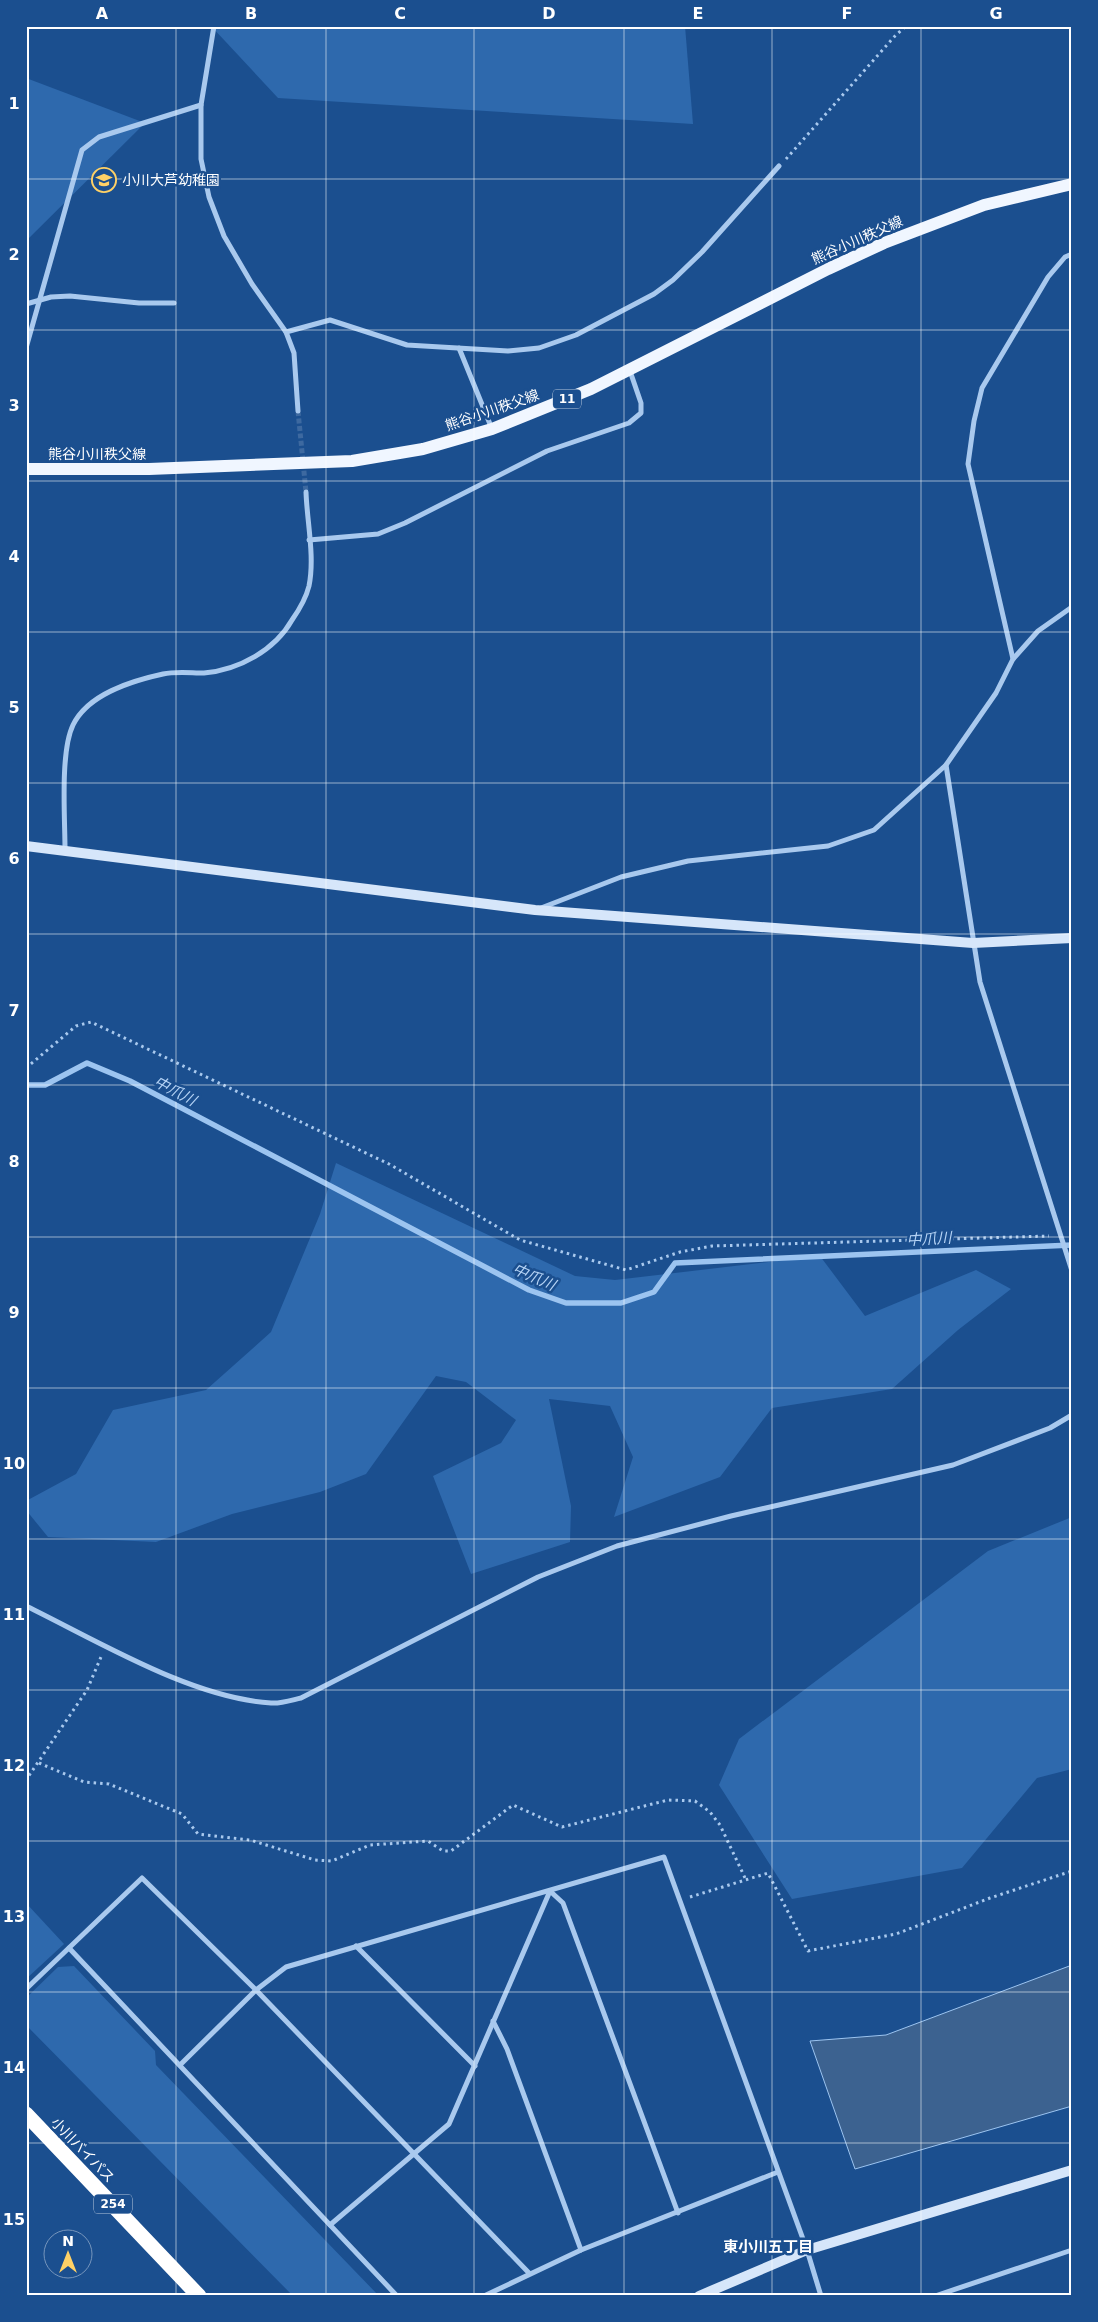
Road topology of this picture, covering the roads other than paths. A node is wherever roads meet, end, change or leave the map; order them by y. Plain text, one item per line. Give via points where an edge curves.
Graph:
1 (214, 26) edge
2 (201, 104) junction
3 (779, 166) road end
4 (1072, 184) edge
5 (1072, 254) edge
6 (41, 300) junction
7 (174, 303) dead end
8 (26, 304) edge
9 (286, 332) junction
10 (26, 348) edge
11 (459, 348) junction
12 (630, 370) junction
13 (298, 411) tunnel mouth
14 (492, 429) junction
15 (26, 469) edge
16 (306, 492) tunnel mouth
17 (309, 540) junction
18 (1072, 607) edge
19 (1013, 659) junction
20 (946, 765) junction
21 (26, 846) edge
22 (64, 849) junction
23 (536, 910) junction
24 (1072, 938) edge
25 (972, 943) junction
26 (1072, 1271) edge
27 (1072, 1415) edge
28 (26, 1606) edge
29 (550, 1892) junction
30 (356, 1946) junction
31 (69, 1948) junction
32 (26, 1989) edge
33 (256, 1990) junction
34 (493, 2021) junction
35 (180, 2065) junction
36 (475, 2066) junction
37 (26, 2114) edge
38 (414, 2152) junction
39 (1072, 2170) edge
40 (778, 2172) junction
41 (678, 2212) junction
42 (330, 2225) junction
43 (581, 2250) junction
44 (807, 2250) junction
45 (1072, 2250) edge
46 (529, 2274) junction
47 (200, 2296) edge
48 (397, 2296) edge
49 (484, 2296) edge
50 (700, 2296) edge
51 (822, 2296) edge
52 (936, 2296) edge

1 - 2 street
2 - 6 street via 99,137 82,150
2 - 9 street via 201,159 209,197 221,228 252,284
3 - 11 street via 702,252 674,280 654,294 576,335 539,348 508,351
4 - 12 main road, 熊谷小川秩父線 / 11 via 984,206 884,243
5 - 19 street via 1065,257 1048,277 982,388 974,421 968,464
6 - 7 street via 70,296
6 - 8 street
6 - 10 street
9 - 11 street via 330,320 407,344
9 - 13 street via 294,353
11 - 14 street
12 - 14 main road, 熊谷小川秩父線 / 11 via 591,390
12 - 17 street via 641,413 629,423 547,451 378,534
14 - 15 main road, 熊谷小川秩父線 / 11 via 423,449 352,461 149,469
16 - 17 street
17 - 22 street via 308,588 287,629 268,649 242,663 207,672 163,674 116,689 88,704 73,726 67,754
18 - 19 street via 1038,631
19 - 20 street via 996,693
20 - 23 street via 874,830 828,846 688,861 621,877
20 - 25 street
21 - 22 street
22 - 23 street
23 - 25 street
24 - 25 street
25 - 26 street via 980,982
27 - 28 street via 1050,1428 953,1465 617,1546 538,1576 301,1698 273,1704 212,1693 163,1673
29 - 30 street
29 - 34 street
29 - 40 street via 664,1857
29 - 41 street via 563,1904
30 - 33 street via 286,1967
30 - 36 street
31 - 32 street
31 - 33 street via 142,1878
31 - 35 street
33 - 35 street
33 - 38 street
34 - 36 street
34 - 43 street via 507,2049
35 - 42 street
36 - 38 street via 449,2124
37 - 47 highway, 小川バイパス / 254
38 - 42 street
38 - 46 street
39 - 44 street
40 - 41 street
40 - 44 street
41 - 43 street
42 - 48 street
43 - 46 street
44 - 50 street
44 - 51 street
45 - 52 street
46 - 49 street

